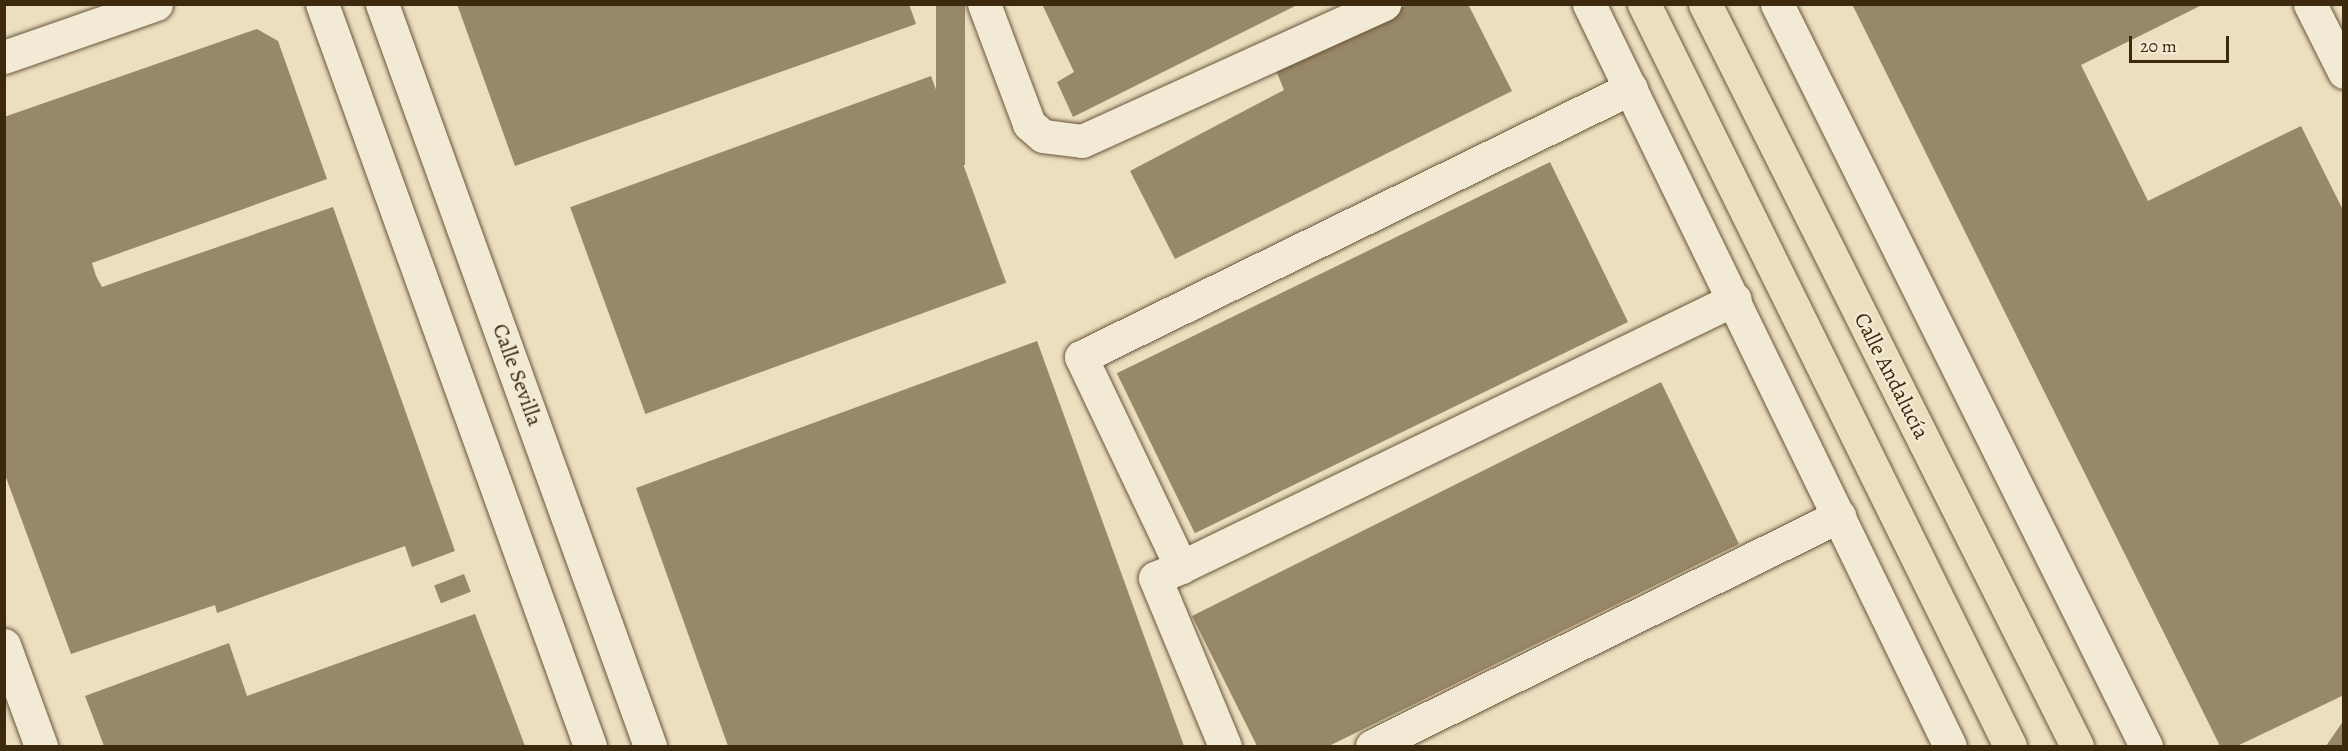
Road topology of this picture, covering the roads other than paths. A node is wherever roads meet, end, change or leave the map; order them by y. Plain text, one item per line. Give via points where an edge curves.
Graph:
1 (156, 4) edge
2 (322, 4) edge
3 (382, 4) edge
4 (984, 4) edge
5 (1384, 4) edge
6 (1589, 4) edge
7 (1644, 4) edge
8 (1705, 4) edge
9 (1777, 4) edge
10 (2310, 4) edge
11 (4, 57) edge
12 (2343, 72) edge
13 (1631, 88) junction
14 (1735, 299) junction
15 (1839, 516) junction
16 (1181, 567) junction
17 (4, 645) edge
18 (41, 747) edge
19 (590, 747) edge
20 (650, 747) edge
21 (1225, 747) edge
22 (1372, 747) edge
23 (1950, 747) edge
24 (2010, 747) edge
25 (2077, 747) edge
26 (2146, 747) edge

1 - 11 street
2 - 19 street
3 - 20 street, Calle Sevilla
4 - 5 street via 1029,124 1043,136 1082,141
6 - 13 street
7 - 24 main road
8 - 25 main road, Calle Andalucía
9 - 26 street
10 - 12 street
13 - 14 street
13 - 16 street via 1081,357
14 - 15 street
14 - 16 street
15 - 22 street
15 - 23 street
16 - 21 street via 1155,578
17 - 18 street

